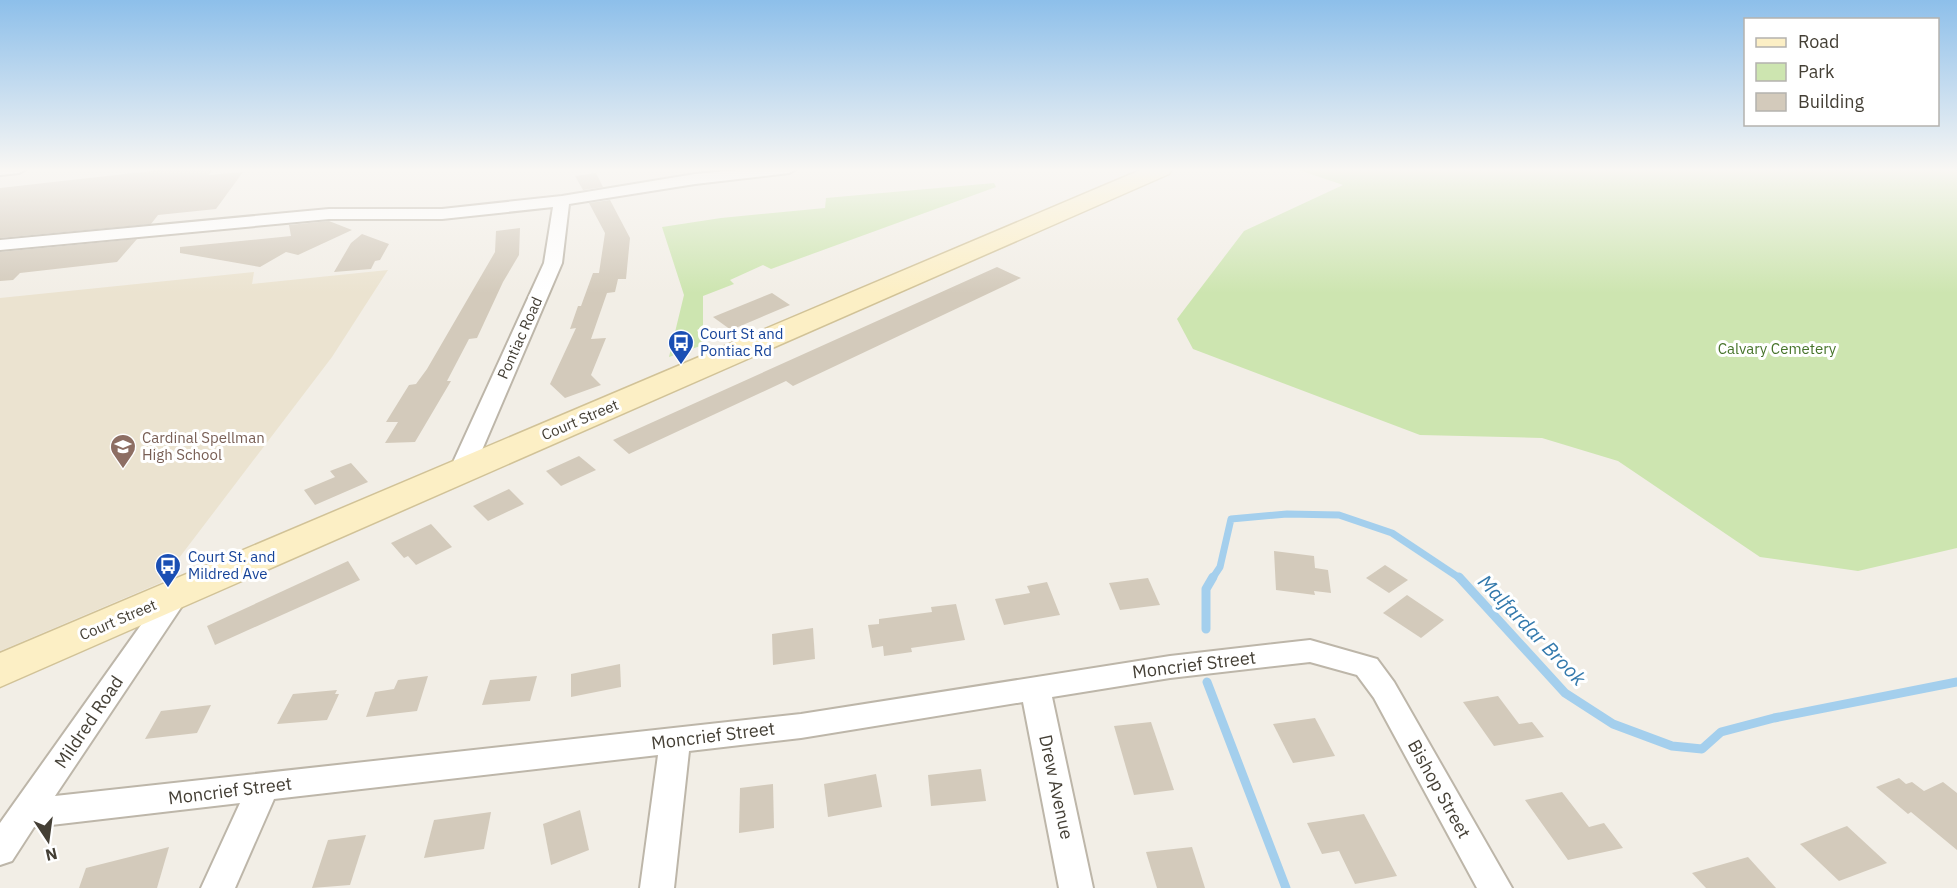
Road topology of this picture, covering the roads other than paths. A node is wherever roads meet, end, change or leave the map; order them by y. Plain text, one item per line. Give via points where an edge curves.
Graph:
1 (475, 210) edge
2 (561, 210) edge
3 (1065, 210) edge
4 (0, 245) edge
5 (461, 471) junction
6 (177, 594) junction
7 (0, 671) edge
8 (1035, 687) junction
9 (1384, 690) joint
10 (675, 741) junction
11 (264, 787) junction
12 (26, 814) junction
13 (0, 850) edge
14 (218, 888) edge
15 (657, 888) edge
16 (1076, 888) edge
17 (1495, 888) edge

1 - 4 street via 329,214
2 - 5 street, Pontiac Road via 553,263
3 - 5 street, Court Street
5 - 6 street, Court Street
6 - 7 street, Court Street
6 - 12 street, Mildred Road
8 - 9 street, Moncrief Street via 1310,651 1366,667
8 - 10 street, Moncrief Street via 801,726
8 - 16 street, Drew Avenue
9 - 17 street, Bishop Street
10 - 11 street, Moncrief Street
10 - 15 street
11 - 12 street, Moncrief Street
11 - 14 street
12 - 13 street, Mildred Road

